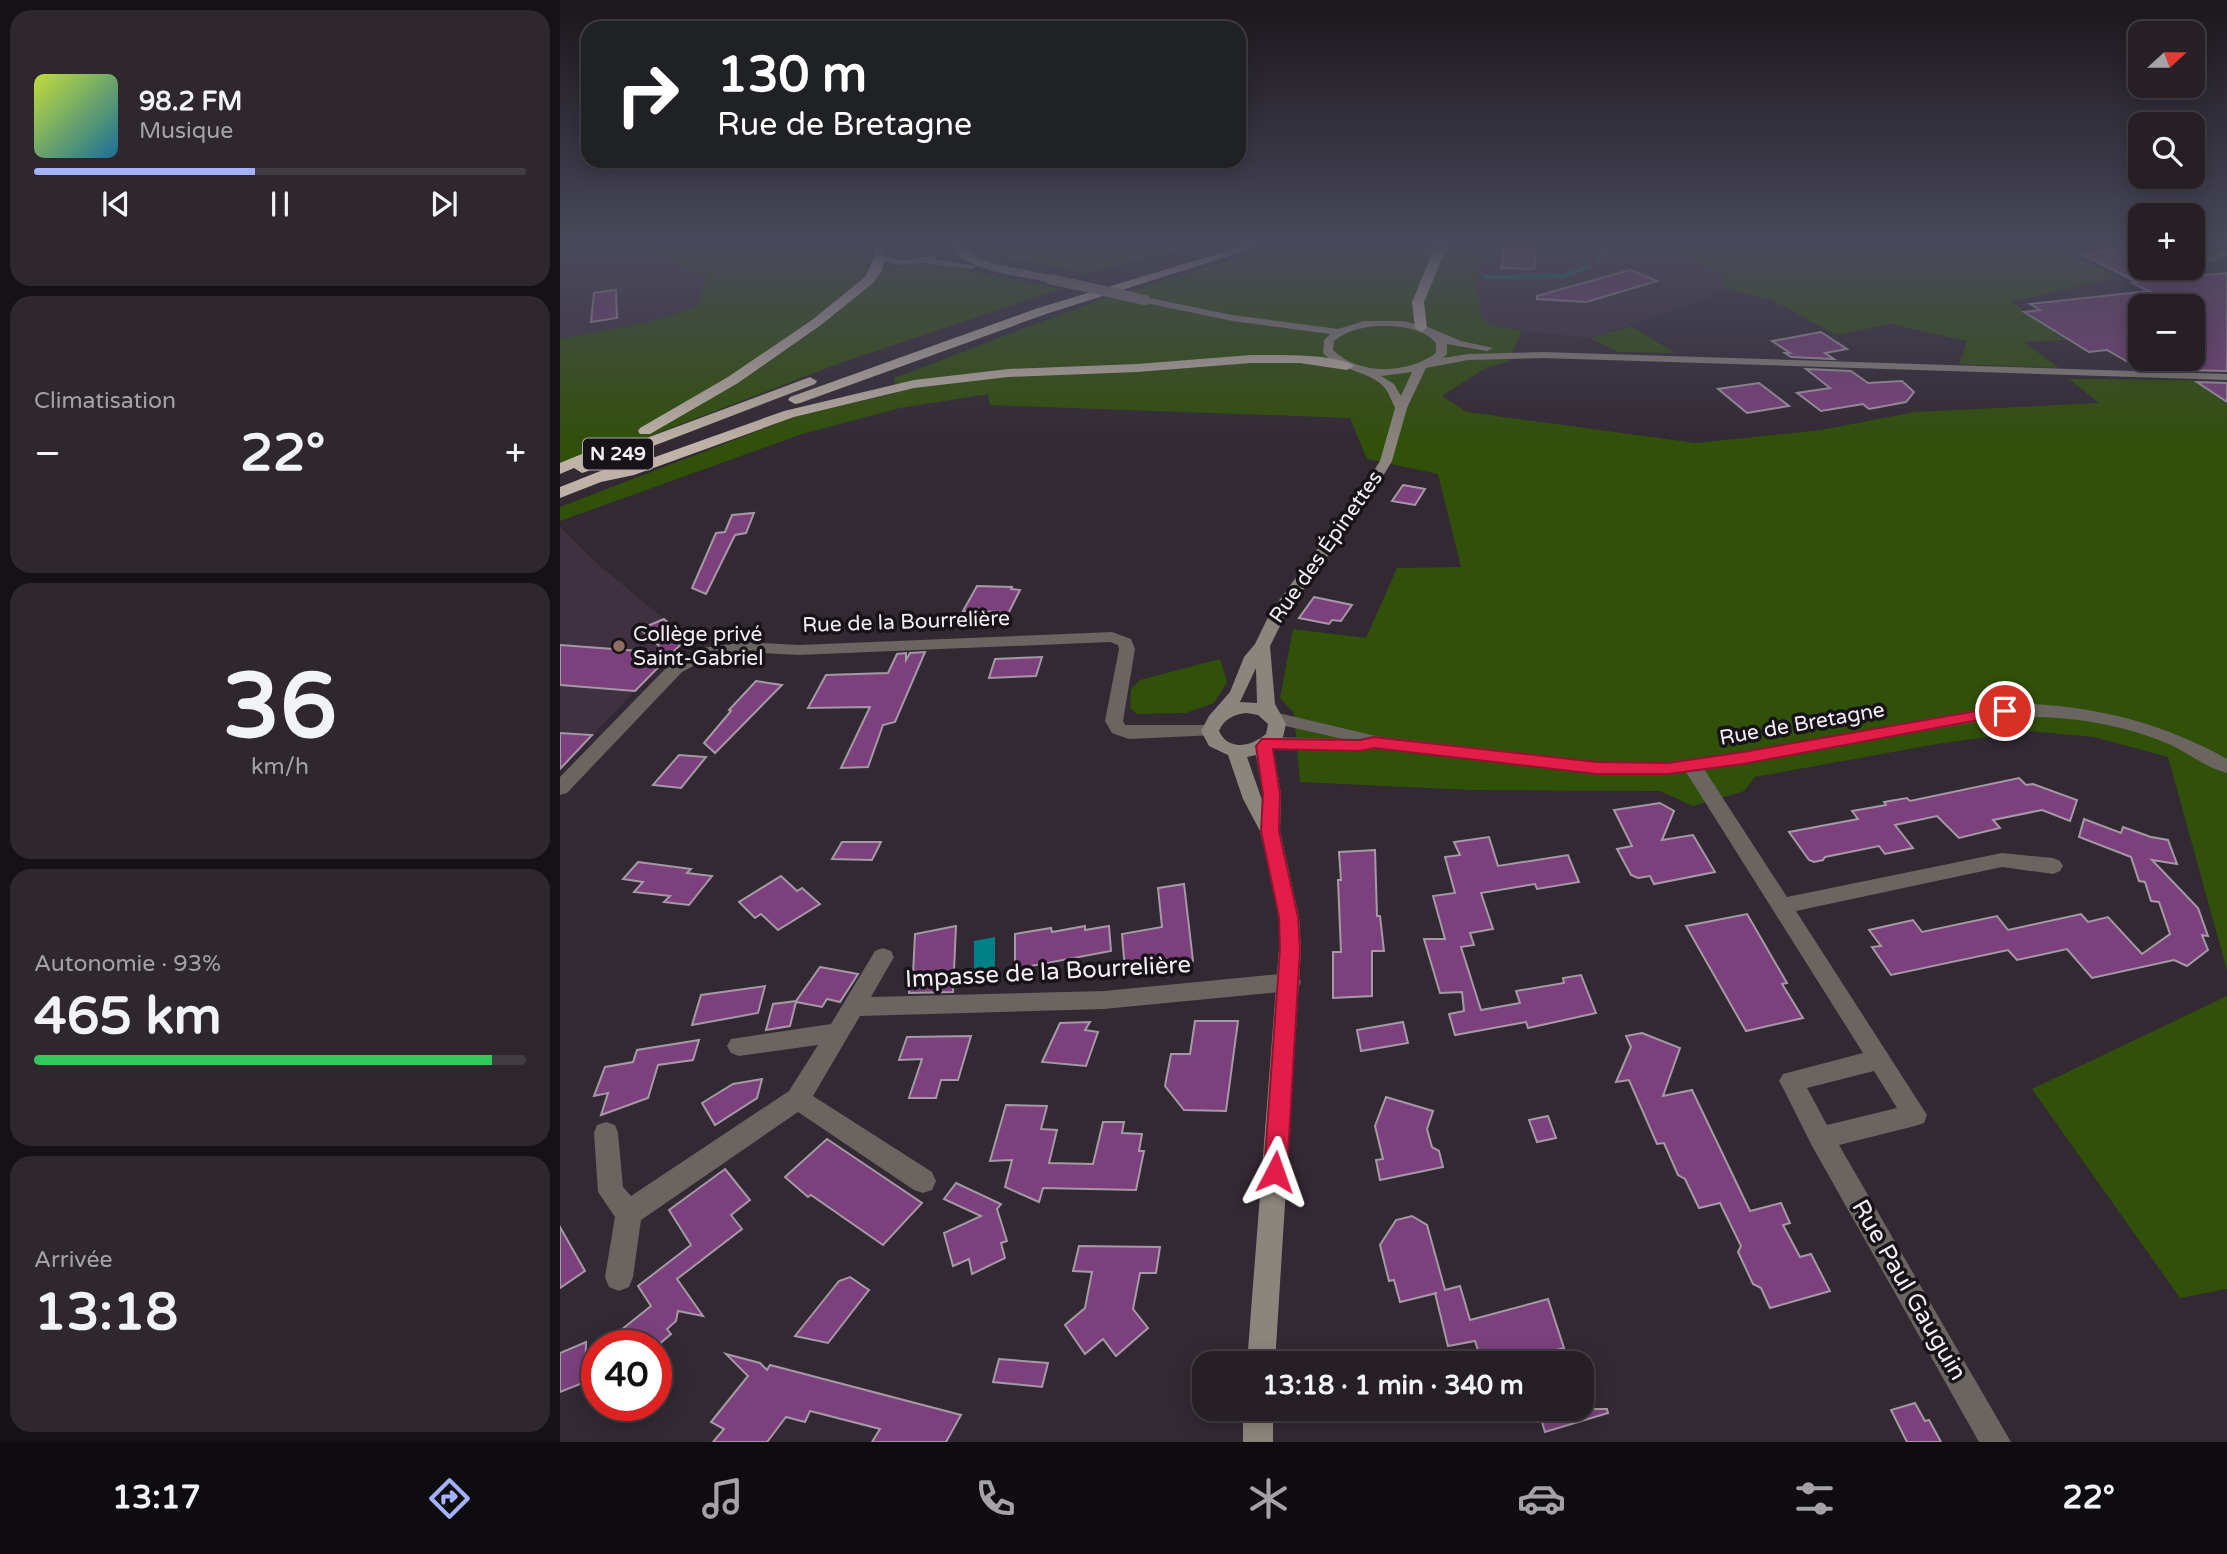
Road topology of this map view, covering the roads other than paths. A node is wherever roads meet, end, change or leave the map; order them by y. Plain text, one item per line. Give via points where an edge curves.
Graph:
1 (829, 311) edge
2 (1011, 311) edge
3 (1041, 311) edge
4 (1200, 311) edge
5 (1419, 311) edge
6 (1232, 318) junction
7 (1421, 328) junction
8 (1340, 332) junction
9 (1438, 337) junction
10 (1327, 344) junction
11 (1543, 355) junction
12 (1424, 365) junction
13 (1347, 366) junction
14 (1363, 370) junction
15 (2227, 377) edge
16 (1401, 408) junction
17 (560, 468) edge
18 (560, 477) edge
19 (597, 478) junction
20 (560, 493) edge
21 (1262, 646) junction
22 (1224, 713) junction
23 (1271, 715) junction
24 (1210, 731) junction
25 (1374, 743) junction
26 (1266, 744) junction
27 (1236, 751) junction
28 (1692, 766) junction
29 (2227, 766) edge
30 (560, 788) edge
31 (1270, 831) junction
32 (2053, 866) dead end
33 (1782, 906) junction
34 (883, 957) dead end
35 (1290, 982) junction
36 (852, 1007) junction
37 (837, 1032) junction
38 (738, 1046) dead end
39 (1879, 1059) junction
40 (797, 1099) junction
41 (606, 1133) dead end
42 (1821, 1138) junction
43 (923, 1181) dead end
44 (629, 1213) junction
45 (619, 1277) dead end
46 (1262, 1351) edge
47 (1258, 1421) edge
48 (1258, 1442) edge
49 (1996, 1442) edge

1 - 17 highway via 737,379 640,433
2 - 18 highway, N 249
3 - 19 highway, N 249
4 - 6 main road, bridge
5 - 7 highway
6 - 8 main road
6 - 10 main road
7 - 8 main road via 1381,323
7 - 9 main road
8 - 10 main road
9 - 11 main road
9 - 12 main road, Rue des Épinettes via 1443,350
10 - 13 main road via 1329,355
11 - 12 main road via 1468,357
11 - 15 main road
12 - 14 main road via 1398,371
12 - 16 main road, Rue des Épinettes
13 - 14 main road
13 - 19 highway via 1300,359 1251,359 943,380 799,411 628,472
14 - 16 main road via 1390,386
16 - 21 main road, Rue des Épinettes via 1386,461 1279,611
19 - 20 highway, N 249
21 - 22 main road, Rue des Épinettes
21 - 23 main road, Rue des Épinettes via 1262,684
22 - 23 main road via 1247,708
22 - 24 main road
23 - 25 street, Rue de Bretagne
23 - 26 main road via 1277,731
24 - 27 main road via 1215,742
24 - 30 street, Rue de la Bourrelière via 1129,733 1118,729 1114,721 1127,649 1125,642 1112,637 799,650 745,647 708,652 676,668
25 - 26 street, Rue de Bretagne
25 - 28 street, Rue de Bretagne via 1597,768
26 - 27 main road
26 - 31 main road via 1272,794
27 - 31 main road via 1252,799
28 - 29 street, Rue de Bretagne via 2034,709 2140,727
28 - 33 street
31 - 35 main road via 1289,917
32 - 33 street via 2002,860
33 - 39 street
34 - 36 street
35 - 36 street, Impasse de la Bourrelière via 1104,1000
35 - 46 main road
36 - 37 street
37 - 38 street
37 - 40 street
39 - 42 street, Rue Paul Gauguin via 1791,1081
39 - 42 street via 1915,1115
40 - 43 street
40 - 44 street
41 - 44 street via 611,1192
42 - 49 street, Rue Paul Gauguin
44 - 45 street
47 - 48 main road

